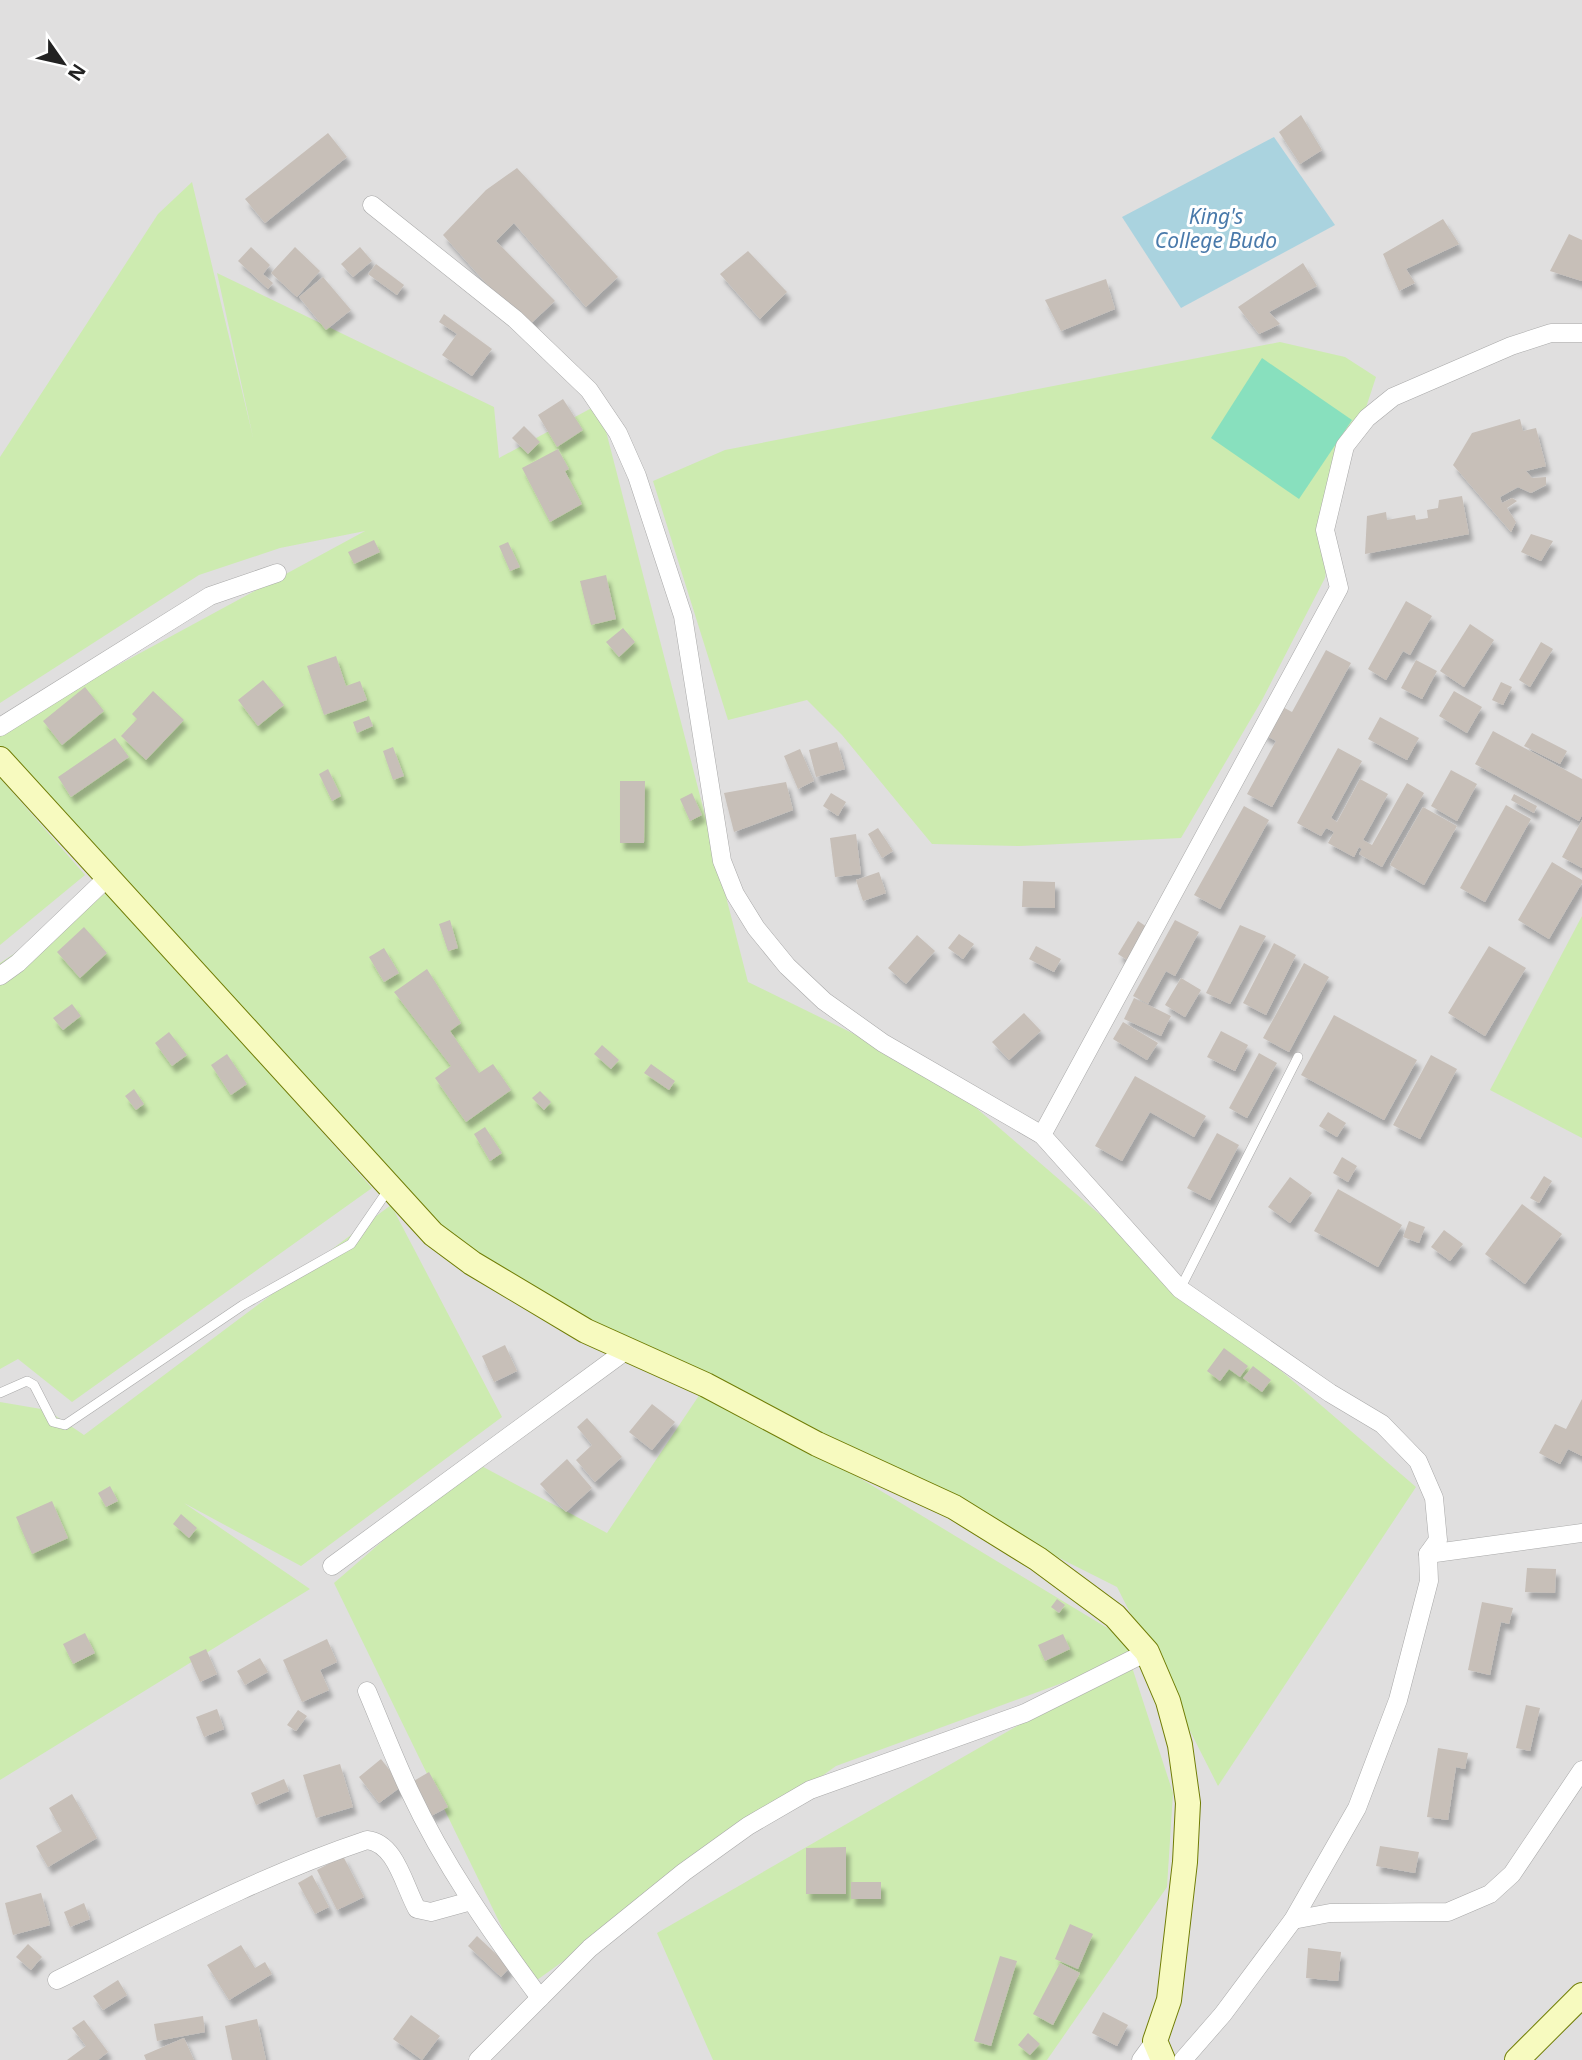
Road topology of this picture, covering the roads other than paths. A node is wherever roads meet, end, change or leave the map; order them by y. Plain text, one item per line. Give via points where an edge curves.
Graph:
1 (372, 205) dead end
2 (1582, 333) edge
3 (277, 573) dead end
4 (0, 727) edge
5 (0, 759) edge
6 (107, 878) junction
7 (0, 976) edge
8 (1298, 1057) dead end
9 (1042, 1135) junction
10 (389, 1188) junction
11 (1180, 1289) junction
12 (628, 1349) junction
13 (0, 1393) edge
14 (1582, 1533) edge
15 (1429, 1554) junction
16 (332, 1566) dead end
17 (1147, 1652) junction
18 (367, 1691) dead end
19 (1582, 1770) edge
20 (471, 1901) junction
21 (1293, 1920) junction
22 (57, 1980) dead end
23 (1582, 1995) edge
24 (540, 1998) junction
25 (1153, 2054) edge
26 (478, 2060) edge
27 (1183, 2060) edge
28 (1517, 2060) edge

1 - 9 street via 515,319 589,390 618,433 637,476 683,616 723,862 735,894 756,928 787,966 824,1000 883,1042
2 - 9 street via 1551,333 1511,346 1393,397 1367,418 1345,446 1325,530 1339,588
3 - 4 street via 210,596
5 - 6 street
6 - 7 street
6 - 10 street
8 - 11 lane
9 - 11 street
10 - 12 street via 433,1234 472,1263 586,1331
10 - 13 lane via 352,1244 243,1304 65,1425 53,1422 34,1385 27,1381
11 - 15 street via 1382,1424 1418,1461 1434,1498 1438,1540
12 - 16 street
12 - 17 street via 954,1507 1038,1559 1115,1616
14 - 15 street
15 - 21 street via 1429,1581 1398,1700 1357,1808
17 - 24 street via 1025,1713 810,1790 748,1826 684,1872 590,1948
17 - 25 street via 1181,1745 1188,1804 1169,2000
18 - 20 street via 410,1791
19 - 21 street via 1512,1874 1490,1894 1448,1912 1330,1913
20 - 22 street via 431,1912 416,1909 389,1851 367,1840 311,1858
20 - 24 street
21 - 27 street
23 - 28 street
24 - 26 street

